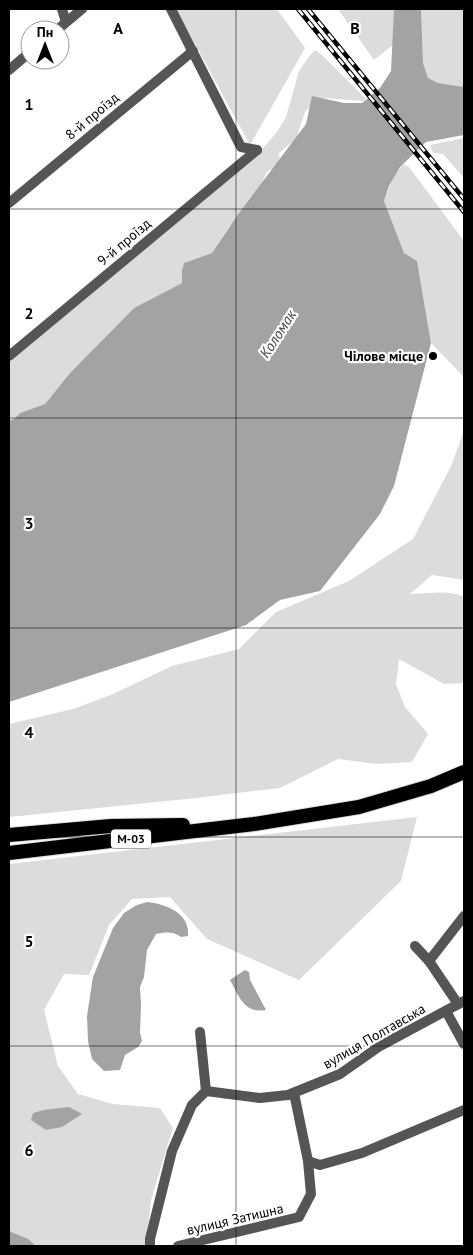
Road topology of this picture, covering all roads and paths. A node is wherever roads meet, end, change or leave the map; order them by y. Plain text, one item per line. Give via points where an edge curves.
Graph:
1 (82, 9) edge
2 (171, 9) edge
3 (68, 20) edge
4 (193, 51) junction
5 (20, 61) edge
6 (9, 70) edge
7 (9, 203) edge
8 (9, 356) edge
9 (464, 772) edge
10 (254, 824) junction
11 (9, 836) edge
12 (9, 853) edge
13 (464, 916) edge
14 (415, 946) dead end
15 (429, 962) junction
16 (461, 1002) edge
17 (446, 1011) junction
18 (200, 1032) dead end
19 (464, 1044) edge
20 (206, 1091) junction
21 (294, 1093) junction
22 (464, 1110) edge
23 (308, 1161) junction
24 (150, 1246) edge
25 (178, 1246) edge

1 - 3 street
2 - 4 street
4 - 7 street, 8-й проїзд
4 - 8 street, 9-й проїзд via 242,147 257,150
5 - 6 street
9 - 10 highway, М-03 via 431,786 359,807
10 - 11 highway, М-03 via 111,826
10 - 12 highway, М-03
13 - 15 street
14 - 15 street
15 - 16 street
16 - 17 street, вулиця Полтавська
17 - 19 street
17 - 21 street, вулиця Полтавська via 380,1046 340,1074
18 - 20 street
20 - 21 street, вулиця Полтавська via 260,1098
20 - 24 street via 192,1105 172,1151
21 - 23 street, вулиця Затишна
22 - 23 street via 362,1153 320,1165
23 - 25 street, вулиця Затишна via 311,1194 299,1218

